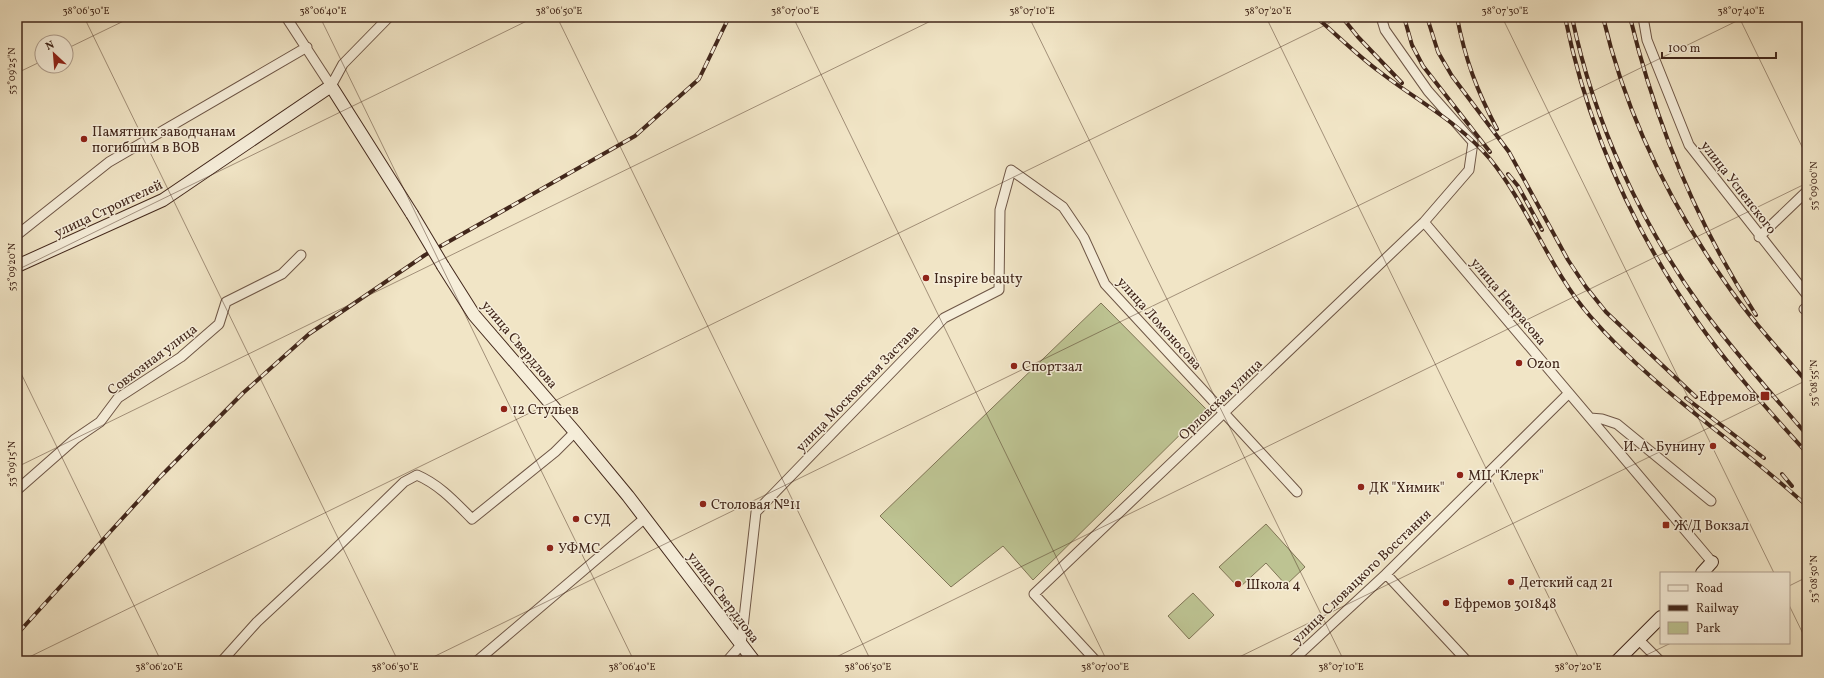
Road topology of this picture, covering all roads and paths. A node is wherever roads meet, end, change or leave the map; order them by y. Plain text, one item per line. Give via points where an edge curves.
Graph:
1 (286, 17) edge
2 (389, 17) edge
3 (1381, 17) edge
4 (1643, 17) edge
5 (307, 47) junction
6 (331, 86) junction
7 (1011, 170) joint
8 (1807, 191) edge
9 (1424, 222) junction
10 (17, 235) edge
11 (1759, 237) junction
12 (301, 255) dead end
13 (17, 266) edge
14 (1807, 295) edge
15 (1569, 393) junction
16 (1224, 415) junction
17 (1590, 418) junction
18 (575, 432) junction
19 (17, 490) edge
20 (1297, 492) dead end
21 (1711, 501) dead end
22 (645, 518) junction
23 (1712, 562) joint
24 (1703, 572) edge
25 (1386, 574) junction
26 (1660, 618) edge
27 (1639, 640) junction
28 (741, 646) junction
29 (222, 661) edge
30 (477, 661) edge
31 (727, 661) edge
32 (754, 661) edge
33 (1096, 661) edge
34 (1292, 661) edge
35 (1467, 661) edge
36 (1617, 661) edge
37 (1660, 661) edge

1 - 5 street
2 - 6 street, улица Строителей via 343,64
3 - 9 street, Орловская улица via 1385,30 1428,91 1473,142 1470,170
4 - 11 street, улица Успенского via 1648,40 1689,145
5 - 6 street
5 - 10 street via 109,162
6 - 13 main road, улица Строителей via 163,200
6 - 18 main road, улица Свердлова, bridge via 474,315
7 - 16 street, улица Ломоносова via 1063,207 1084,238 1105,284
7 - 28 street, улица Московская Застава via 1000,210 999,290 944,318 756,512
8 - 11 street
9 - 15 street, улица Некрасова
9 - 16 street, Орловская улица
11 - 14 street, улица Успенского
12 - 19 street, Совхозная улица via 282,274 226,302 220,324 181,357 118,398 100,422 75,439
15 - 17 street, улица Некрасова
15 - 25 street, улица Словацкого Восстания
16 - 20 street, улица Ломоносова
16 - 33 street, Орловская улица via 1034,594
17 - 21 street via 1617,424
17 - 23 street, улица Некрасова
18 - 22 main road, улица Свердлова
18 - 29 street via 555,452 472,519 443,489 427,480 417,475 404,482 257,622
22 - 28 main road, улица Свердлова
22 - 30 street
23 - 24 main road
25 - 34 street, улица Словацкого Восстания
25 - 35 street
26 - 27 main road
27 - 36 main road
27 - 37 street
28 - 31 street
28 - 32 main road, улица Свердлова

